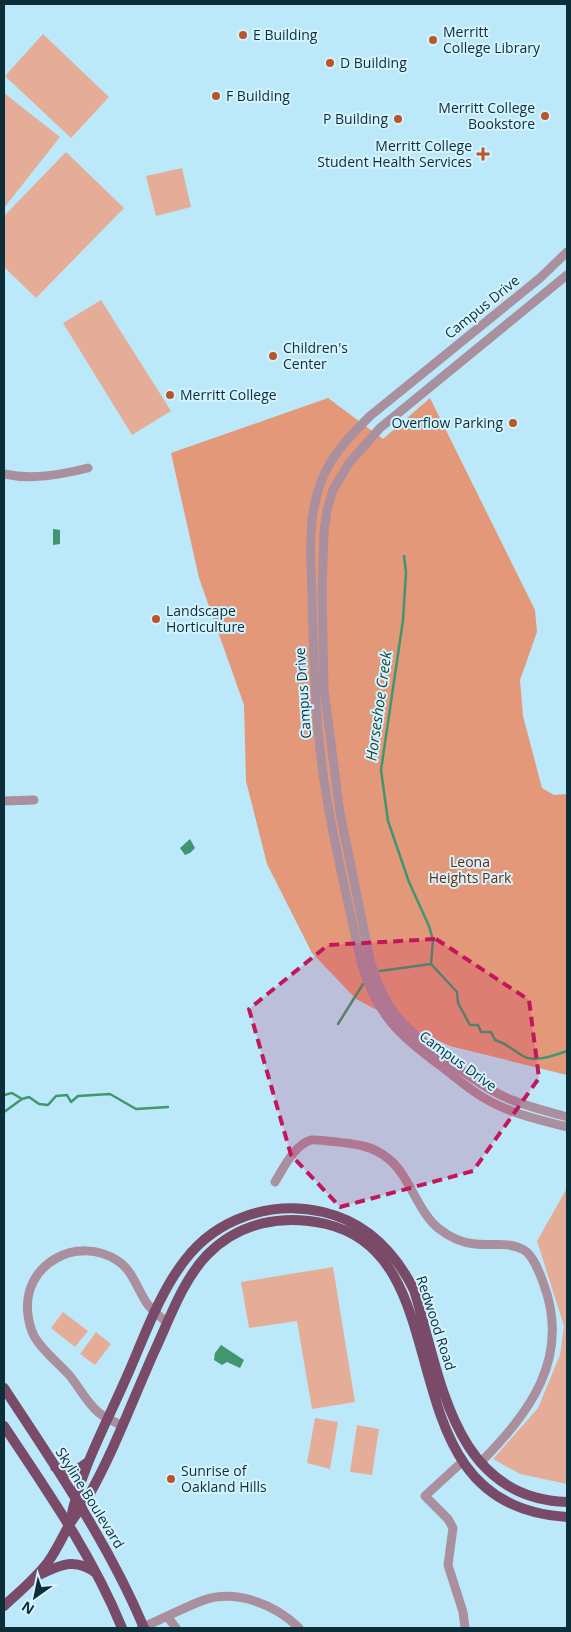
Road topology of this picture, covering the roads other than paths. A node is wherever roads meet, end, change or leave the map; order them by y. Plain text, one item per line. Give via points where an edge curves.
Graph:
1 (567, 252) edge
2 (567, 275) edge
3 (88, 468) dead end
4 (4, 474) edge
5 (34, 800) dead end
6 (4, 801) edge
7 (359, 927) junction
8 (567, 1116) edge
9 (567, 1128) edge
10 (275, 1182) dead end
11 (156, 1312) junction
12 (167, 1323) junction
13 (4, 1388) edge
14 (108, 1419) junction
15 (121, 1425) junction
16 (4, 1426) edge
17 (90, 1460) junction
18 (462, 1462) junction
19 (480, 1464) junction
20 (55, 1467) junction
21 (75, 1496) junction
22 (567, 1502) edge
23 (82, 1506) junction
24 (567, 1517) edge
25 (70, 1524) junction
26 (98, 1574) junction
27 (36, 1577) junction
28 (4, 1606) edge
29 (167, 1616) junction
30 (122, 1628) edge
31 (143, 1628) edge
32 (176, 1628) edge
33 (299, 1628) edge
34 (465, 1628) edge

1 - 7 street, Campus Drive via 540,278 365,422 342,446 320,483 313,506 311,531 318,731 336,843
2 - 7 street, Campus Drive via 380,428 349,463 333,490 324,532 324,689 335,784
3 - 4 street via 34,478
5 - 6 street
7 - 8 street, Campus Drive via 377,981 396,1016 409,1028 489,1088 513,1100
7 - 9 street, Campus Drive via 368,985 377,1004 401,1036 484,1098 526,1116
10 - 19 street via 297,1149 311,1140 363,1146 391,1160 436,1227 456,1240 512,1245 525,1250 532,1259 555,1315 553,1347 545,1377 532,1405
11 - 12 street
11 - 14 main road, Redwood Road
11 - 14 street via 147,1304 120,1262 96,1251 63,1253 46,1264 34,1281 27,1312 34,1337 96,1411
11 - 19 main road, Redwood Road via 184,1261 210,1236 236,1219 259,1211 284,1208 334,1214 376,1238 404,1272 414,1290 452,1416 460,1436
12 - 15 main road, Redwood Road
12 - 18 main road, Redwood Road via 196,1268 221,1242 241,1230 285,1219 324,1223 351,1234 383,1261 403,1293 441,1418
13 - 20 main road, Skyline Boulevard
14 - 15 street
14 - 17 main road, Redwood Road
15 - 23 main road, Redwood Road
16 - 25 main road
17 - 20 main road via 72,1473
17 - 21 main road, Redwood Road
18 - 24 main road, Redwood Road via 503,1499 526,1509
18 - 34 street via 425,1496 453,1528 448,1565
19 - 22 main road, Redwood Road via 520,1492
20 - 21 main road, Skyline Boulevard
21 - 23 main road, Skyline Boulevard
21 - 25 main road, Redwood Road
23 - 25 main road, Redwood Road
23 - 31 main road, Skyline Boulevard via 126,1586
25 - 26 main road
25 - 27 main road, Redwood Road
26 - 27 main road via 88,1566 71,1562
26 - 30 main road
27 - 28 main road, Redwood Road
29 - 31 street
29 - 32 street
29 - 33 street via 206,1599 231,1597 275,1608

